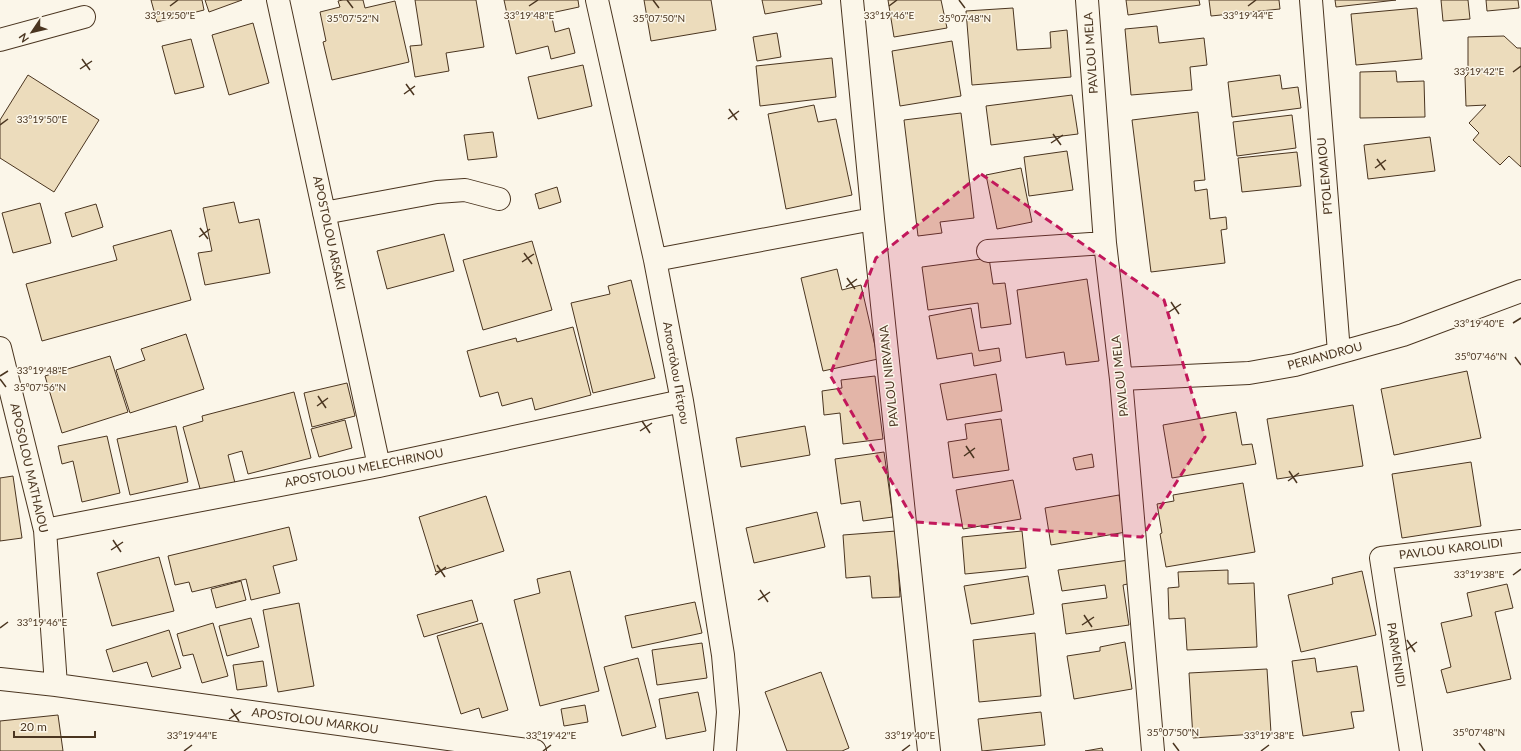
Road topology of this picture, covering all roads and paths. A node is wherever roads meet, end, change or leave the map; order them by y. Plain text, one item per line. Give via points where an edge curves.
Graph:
1 (278, 0) edge
2 (597, 0) edge
3 (852, 0) edge
4 (1087, 0) edge
5 (1311, 0) edge
6 (84, 17) dead end
7 (0, 40) edge
8 (499, 199) dead end
9 (324, 213) junction
10 (873, 219) junction
11 (1105, 243) junction
12 (988, 251) dead end
13 (655, 260) junction
14 (1521, 291) edge
15 (0, 348) edge
16 (1339, 352) junction
17 (4, 378) edge
18 (1121, 379) junction
19 (682, 401) junction
20 (379, 466) junction
21 (45, 530) junction
22 (1521, 541) edge
23 (1381, 558) joint
24 (0, 679) edge
25 (56, 685) junction
26 (536, 751) edge
27 (725, 751) edge
28 (929, 751) edge
29 (1153, 751) edge
30 (1411, 751) edge

1 - 9 street, APOSTOLOU ARSAKI
2 - 13 street, Αποστόλου Πέτρου
3 - 10 street, PAVLOU NIRVANA
4 - 11 street, PAVLOU MELA
5 - 16 street, PTOLEMAIOU
6 - 7 street
8 - 9 street via 465,190 437,192
9 - 20 street, APOSTOLOU ARSAKI
10 - 13 street
10 - 28 street, PAVLOU NIRVANA
11 - 12 street
11 - 18 street, PAVLOU MELA
13 - 19 street, Αποστόλου Πέτρου
14 - 16 street, PERIANDROU via 1402,335
15 - 17 street, APOSOLOU MATHAIOU
16 - 18 street, PERIANDROU via 1295,365 1249,373
17 - 21 street, APOSOLOU MATHAIOU
18 - 29 street, PAVLOU MELA
19 - 20 street, APOSTOLOU MELECHRINOU
19 - 27 street, Αποστόλου Πέτρου via 723,655 728,712
20 - 21 street, APOSTOLOU MELECHRINOU
21 - 25 street, APOSOLOU MATHAIOU
22 - 23 street, PAVLOU KAROLIDI
23 - 30 street, PARMENIDI
24 - 25 street, APOSTOLOU MARKOU
25 - 26 street, APOSTOLOU MARKOU

